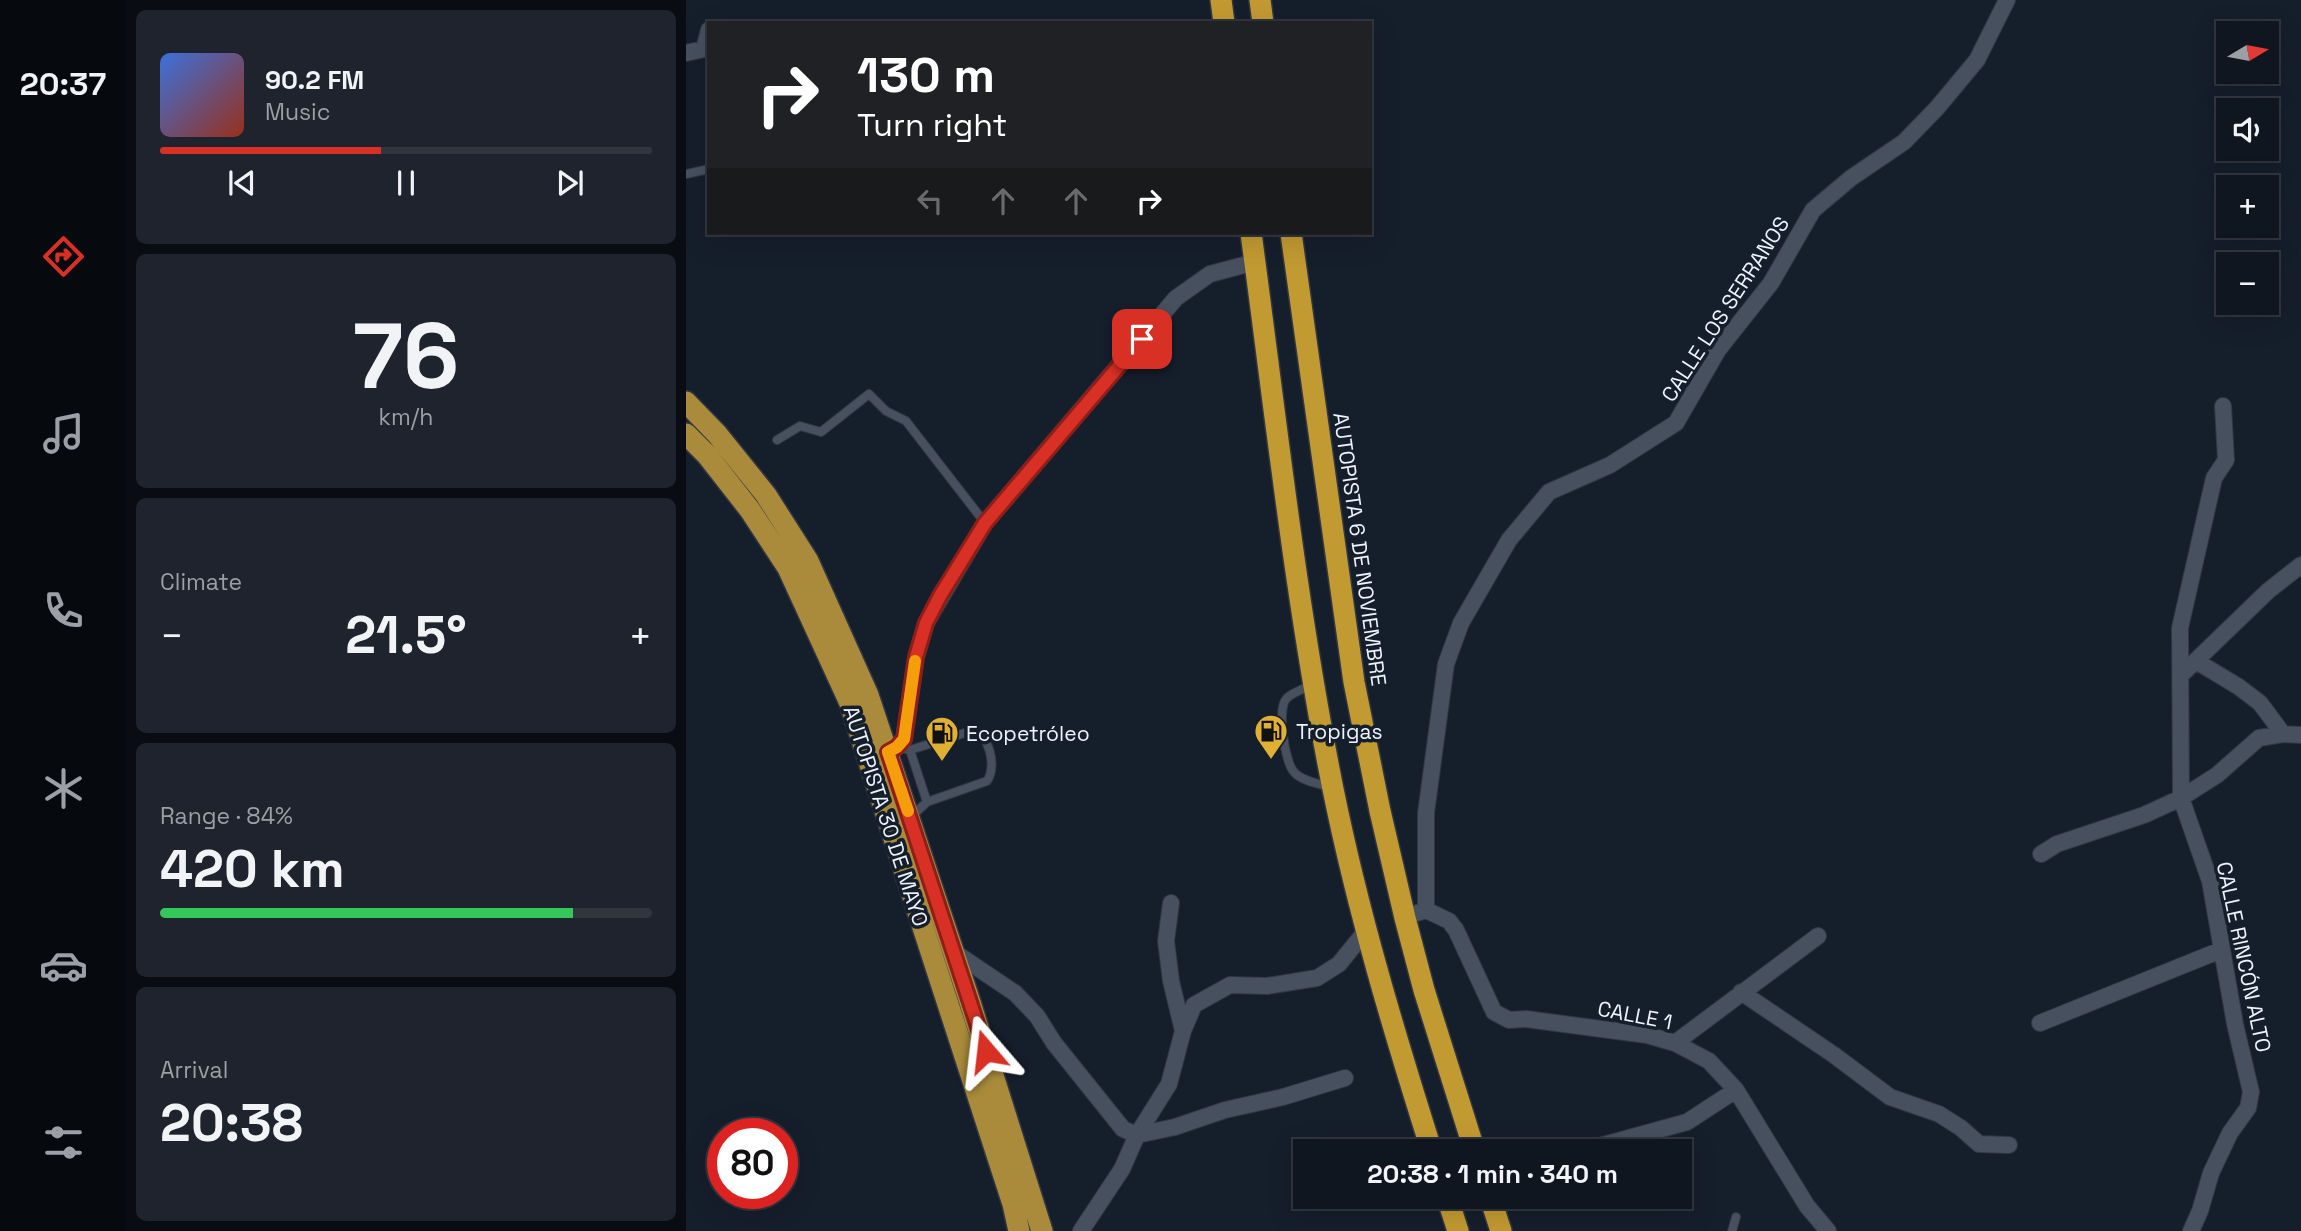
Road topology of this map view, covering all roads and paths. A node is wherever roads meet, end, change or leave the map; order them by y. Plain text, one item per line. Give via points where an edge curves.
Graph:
1 (1221, 0) edge
2 (1260, 0) edge
3 (2007, 0) edge
4 (1224, 21) edge
5 (1263, 21) edge
6 (707, 38) edge
7 (686, 53) edge
8 (707, 169) edge
9 (686, 174) edge
10 (1251, 235) edge
11 (1291, 235) edge
12 (1255, 262) junction
13 (686, 402) edge
14 (2223, 406) dead end
15 (686, 434) edge
16 (777, 440) dead end
17 (985, 523) junction
18 (2301, 565) edge
19 (2196, 661) junction
20 (2181, 675) junction
21 (1314, 683) junction
22 (2283, 734) junction
23 (2301, 735) edge
24 (899, 750) junction
25 (1333, 789) junction
26 (2181, 798) junction
27 (927, 802) junction
28 (910, 818) junction
29 (2041, 854) dead end
30 (1171, 903) dead end
31 (1426, 910) junction
32 (1405, 918) junction
33 (1366, 932) junction
34 (1818, 936) dead end
35 (2221, 950) junction
36 (954, 952) junction
37 (1741, 992) junction
38 (2040, 1023) dead end
39 (1183, 1031) junction
40 (1675, 1043) junction
41 (1345, 1078) dead end
42 (1736, 1090) junction
43 (1137, 1135) junction
44 (1428, 1139) edge
45 (1471, 1139) edge
46 (1626, 1139) edge
47 (2009, 1145) dead end
48 (1451, 1209) edge
49 (1494, 1209) edge
50 (1736, 1217) dead end
51 (1019, 1231) edge
52 (1042, 1231) edge
53 (1081, 1231) edge
54 (1458, 1231) edge
55 (1502, 1231) edge
56 (1732, 1231) edge
57 (1828, 1231) edge
58 (2192, 1231) edge

1 - 4 highway
2 - 5 highway
3 - 31 street, CALLE LOS SERRANOS via 1977,60 1937,108 1904,142 1813,210 1772,283 1718,350 1676,423 1610,465 1549,492 1509,540 1461,623 1446,664 1426,813
6 - 7 street via 704,49
8 - 9 lane
10 - 12 highway
11 - 32 highway, AUTOPISTA 6 DE NOVIEMBRE via 1354,682
12 - 17 street via 1210,274 1176,298
12 - 21 highway
13 - 24 highway, AUTOPISTA 30 DE MAYO via 766,495 808,561 868,695
14 - 20 street, CALLE RINCÓN ALTO via 2226,460 2214,478 2180,628
15 - 51 highway, AUTOPISTA 30 DE MAYO via 751,510 788,568 850,703
16 - 17 lane via 800,426 821,432 869,394 886,411 906,421
17 - 24 street via 926,623
18 - 19 street
19 - 20 street
19 - 22 street via 2260,703
20 - 26 street, CALLE RINCÓN ALTO
21 - 25 highway
21 - 25 lane via 1286,698 1281,720 1289,766 1295,774
22 - 23 street
22 - 26 street via 2259,738 2217,775
24 - 27 lane
24 - 27 lane via 971,730 984,737 993,767 987,781
24 - 28 highway, AUTOPISTA 30 DE MAYO
25 - 33 highway
26 - 29 street
26 - 35 street, CALLE RINCÓN ALTO via 2210,881
27 - 28 lane
28 - 36 highway, AUTOPISTA 30 DE MAYO
30 - 39 street via 1166,941
31 - 32 street
31 - 40 street, CALLE 1 via 1449,921 1456,930 1494,1012 1510,1020 1647,1035
32 - 45 highway, AUTOPISTA 6 DE NOVIEMBRE
33 - 39 street via 1339,964 1317,978 1267,986 1230,985 1194,1005
33 - 44 highway
34 - 37 street
35 - 38 street
35 - 58 street, CALLE RINCÓN ALTO via 2251,1092 2248,1108 2230,1132 2211,1173
36 - 43 street via 1015,993 1123,1129
36 - 52 highway, AUTOPISTA 30 DE MAYO
37 - 40 street
37 - 47 street via 1890,1097 1939,1114 1979,1144
39 - 43 street via 1169,1084
40 - 42 street, CALLE 1 via 1709,1061
41 - 43 street
42 - 46 street via 1688,1122
42 - 57 street, CALLE 1
43 - 53 street via 1122,1169
48 - 54 highway
49 - 55 highway
50 - 56 lane

